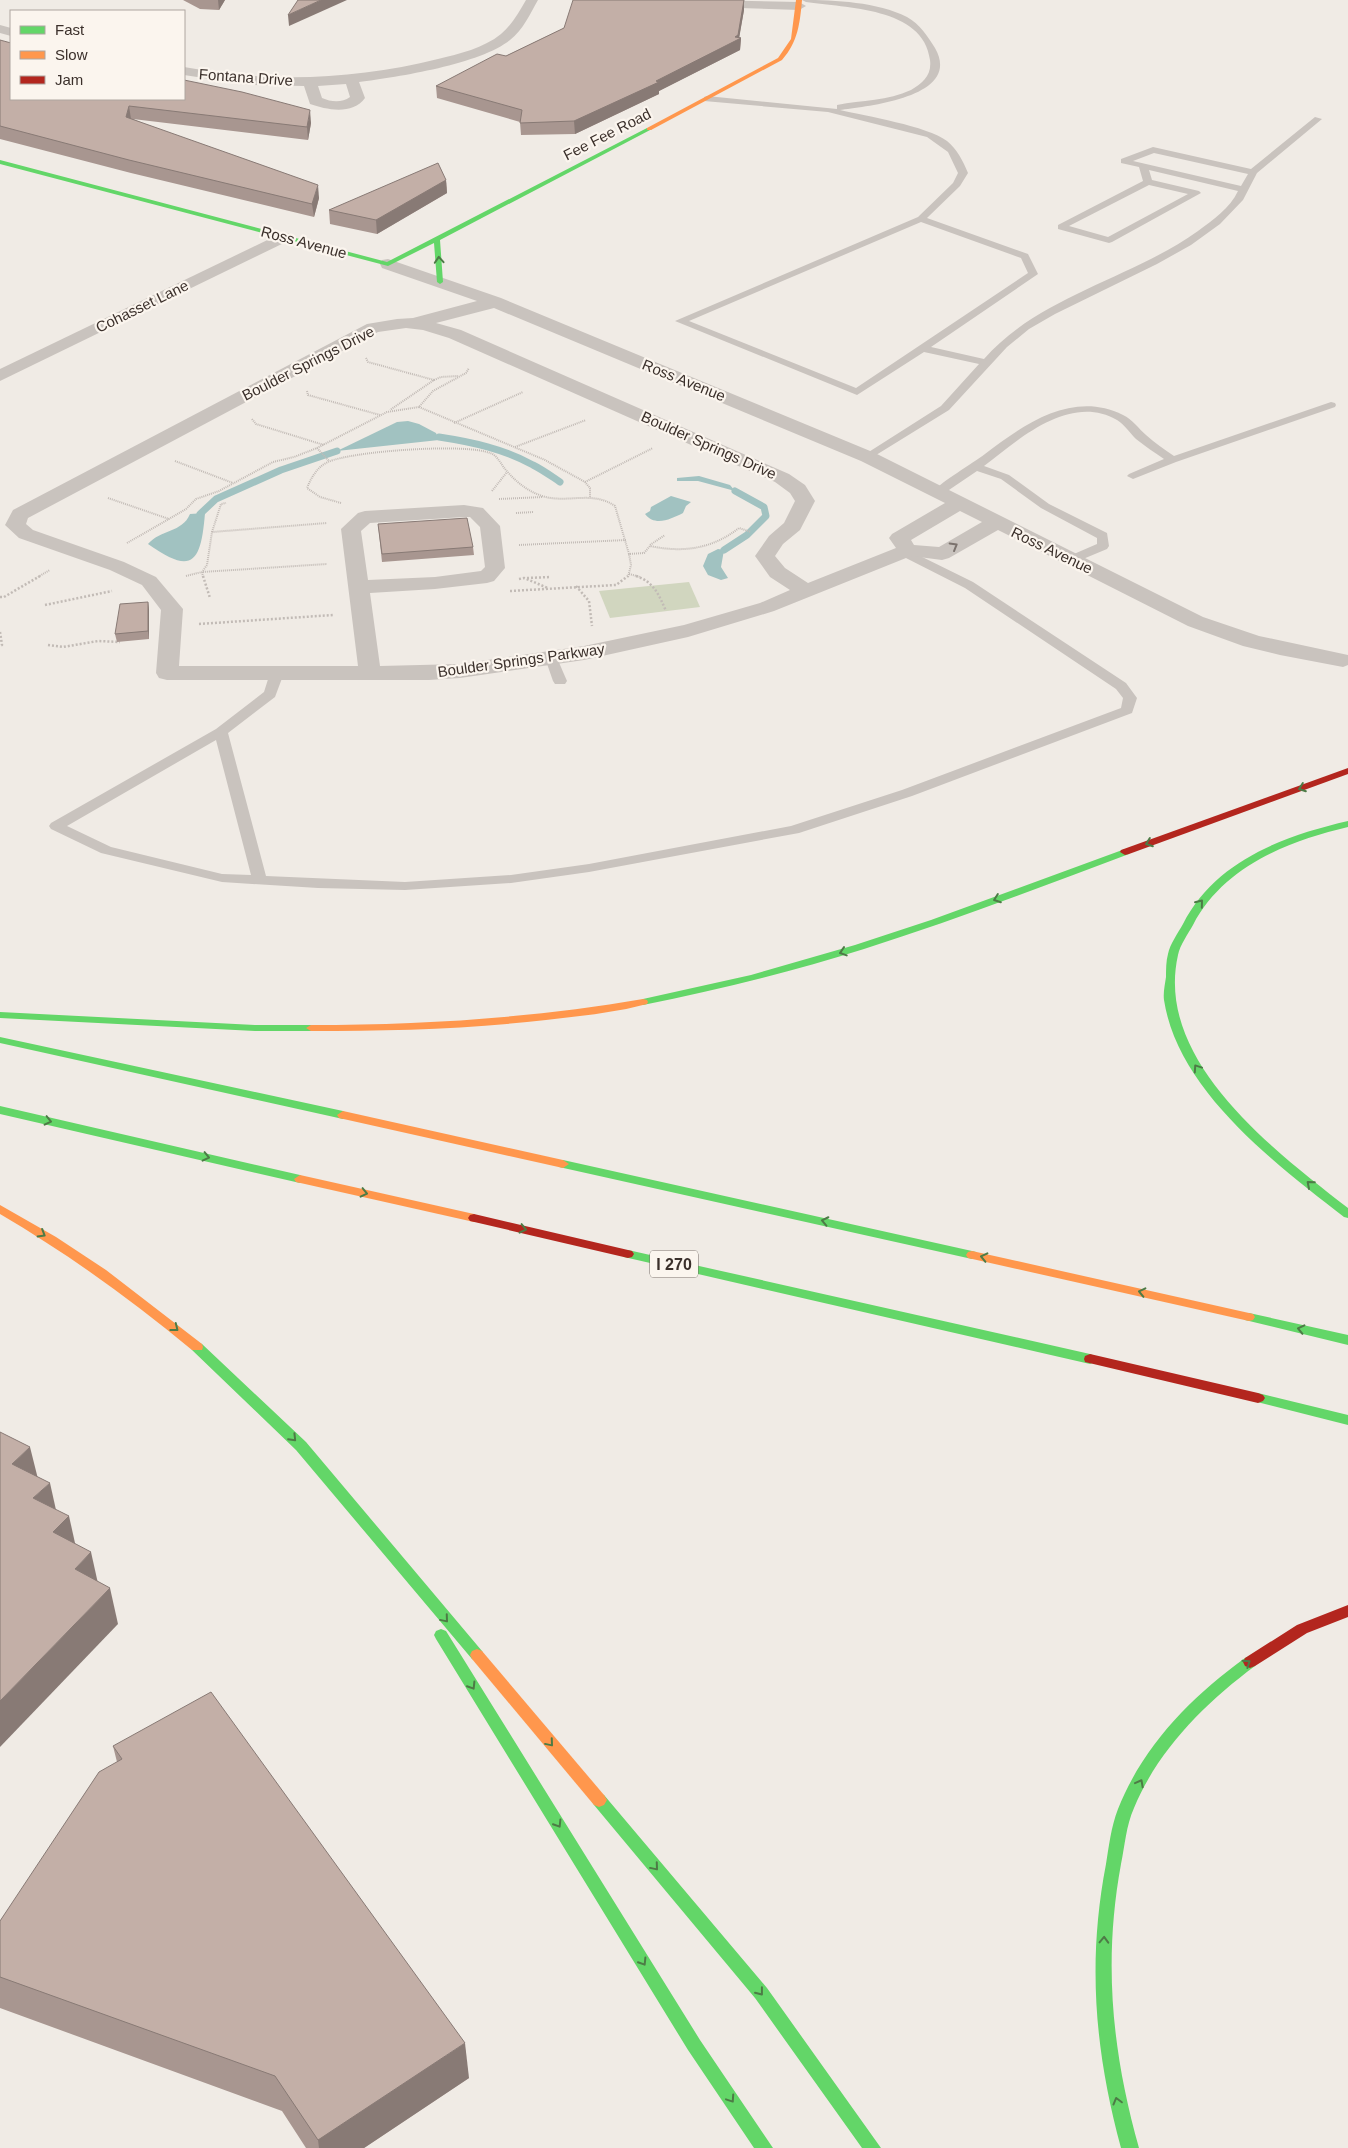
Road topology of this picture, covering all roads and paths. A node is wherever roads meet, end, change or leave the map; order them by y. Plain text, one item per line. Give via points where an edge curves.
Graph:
1 (532, 0) edge
2 (690, 2) edge
3 (801, 2) edge
4 (185, 71) edge
5 (350, 78) junction
6 (310, 81) junction
7 (707, 99) junction
8 (828, 109) junction
9 (1318, 119) dead end
10 (0, 162) edge
11 (1143, 166) junction
12 (1253, 172) junction
13 (1148, 182) junction
14 (1244, 190) junction
15 (921, 218) junction
16 (284, 237) junction
17 (437, 239) junction
18 (388, 264) junction
19 (440, 282) junction
20 (495, 302) junction
21 (418, 322) junction
22 (922, 348) junction
23 (365, 356) dead end
24 (468, 362) dead end
25 (988, 363) junction
26 (0, 376) edge
27 (460, 376) junction
28 (434, 380) junction
29 (304, 386) dead end
30 (526, 391) dead end
31 (1331, 405) dead end
32 (419, 407) junction
33 (387, 412) junction
34 (380, 415) junction
35 (252, 416) dead end
36 (590, 418) dead end
37 (454, 423) junction
38 (324, 444) junction
39 (514, 447) junction
40 (317, 448) junction
41 (654, 448) dead end
42 (868, 457) junction
43 (172, 460) dead end
44 (1172, 460) junction
45 (329, 461) junction
46 (976, 467) junction
47 (507, 472) junction
48 (1133, 476) dead end
49 (585, 482) junction
50 (233, 483) junction
51 (492, 491) dead end
52 (939, 492) junction
53 (544, 497) junction
54 (590, 497) junction
55 (107, 498) dead end
56 (492, 500) dead end
57 (960, 503) junction
58 (226, 504) dead end
59 (344, 504) dead end
60 (534, 512) dead end
61 (516, 513) dead end
62 (169, 519) junction
63 (996, 522) junction
64 (330, 523) dead end
65 (739, 528) dead end
66 (212, 532) junction
67 (665, 535) dead end
68 (626, 540) junction
69 (511, 545) dead end
70 (650, 546) junction
71 (906, 551) junction
72 (629, 554) junction
73 (97, 560) junction
74 (1070, 560) junction
75 (335, 564) dead end
76 (53, 568) dead end
77 (202, 572) junction
78 (629, 574) junction
79 (186, 576) dead end
80 (550, 577) dead end
81 (524, 578) junction
82 (516, 579) dead end
83 (360, 587) junction
84 (551, 589) junction
85 (112, 591) dead end
86 (509, 591) dead end
87 (807, 591) junction
88 (0, 597) edge
89 (210, 598) dead end
90 (45, 605) dead end
91 (334, 615) dead end
92 (668, 616) dead end
93 (196, 624) dead end
94 (0, 632) edge
95 (124, 642) edge
96 (0, 646) edge
97 (48, 646) dead end
98 (551, 658) junction
99 (1343, 660) dead end
100 (167, 673) joint
101 (277, 673) junction
102 (370, 673) junction
103 (560, 681) dead end
104 (221, 732) junction
105 (1348, 771) edge
106 (1348, 824) edge
107 (260, 880) junction
108 (0, 1015) edge
109 (0, 1040) edge
110 (0, 1110) edge
111 (0, 1209) edge
112 (1348, 1214) edge
113 (1348, 1340) edge
114 (1348, 1420) edge
115 (391, 1555) junction
116 (1348, 1611) edge
117 (764, 2148) edge
118 (872, 2148) edge
119 (1130, 2148) edge

1 - 5 street via 506,37 477,52 394,74
2 - 3 street
3 - 7 main road, Fee Fee Road via 794,44 786,56
3 - 8 lane via 875,10 904,18 921,32 933,52 935,68 930,83 908,95
4 - 6 street, Fontana Drive via 245,80
5 - 6 street
5 - 6 street, Fontana Drive via 358,98 354,103 340,106 315,101
7 - 8 lane
7 - 17 main road, Fee Fee Road
8 - 15 lane via 930,135 943,141 956,156 963,173 960,179
9 - 12 lane
10 - 16 main road, Ross Avenue
11 - 12 lane via 1124,161 1153,150
11 - 13 lane
11 - 14 lane
12 - 14 lane
13 - 13 lane via 1113,200 1061,227 1109,240 1196,193
14 - 25 lane via 1236,204 1212,227 1179,248 1024,327
15 - 22 lane via 1025,256 1033,274
15 - 22 lane via 680,321 857,392
16 - 18 main road, Ross Avenue
16 - 26 street, Cohasset Lane
17 - 18 main road, Fee Fee Road
19 -> 17 main road
18 - 19 street, Ross Avenue
19 - 20 street, Ross Avenue
20 - 21 street
20 - 42 street, Ross Avenue
21 - 73 street, Boulder Springs Drive via 373,328 20,514 15,525 26,534
21 - 87 street, Boulder Springs Drive via 455,334 782,478 798,488 804,501 793,526 776,540 765,556 779,576
22 - 25 lane
23 - 28 path via 368,362
24 - 27 path via 470,367
25 - 42 lane via 944,409
27 - 28 path
27 - 32 path via 429,392
28 - 33 path
29 - 34 path via 308,395
30 - 37 path
31 - 44 lane
32 - 33 path
32 - 37 path
33 - 34 path
34 - 38 path
35 - 38 path via 256,424
36 - 39 path
37 - 39 path
38 - 40 path
39 - 49 path
40 - 45 path
40 - 50 path via 273,462
41 - 49 path
42 - 52 street, Ross Avenue
43 - 50 path
44 - 46 lane via 1120,417 1075,409 1047,417 1011,439
44 - 48 lane
45 - 47 path via 352,456 446,449 479,450 491,453
45 - 59 path via 314,472 307,488 320,497
46 - 52 lane
46 - 74 lane via 1005,477 1045,506 1102,536 1103,546
47 - 51 path
47 - 53 path via 523,486
49 - 54 path via 590,488
50 - 62 path via 196,499
52 - 57 street, Ross Avenue
53 - 54 path
53 - 56 path
54 - 68 path via 603,499 617,507
55 - 62 path
57 - 63 street, Ross Avenue
57 - 71 street via 899,538
58 - 66 path via 221,504 218,509
60 - 61 path
62 - 73 path
71 -> 63 street via 942,554
63 - 74 street, Ross Avenue
64 - 66 path
65 - 70 path via 715,543 692,549 666,550
66 - 77 path via 207,565
67 - 70 path
68 - 69 path
68 - 72 path
70 - 72 path via 644,553
71 - 87 street, Boulder Springs Parkway
71 - 107 lane via 968,585 1121,686 1130,698 1127,710 907,793 794,830 511,879 405,886
72 - 78 path
73 - 100 street, Boulder Springs Drive via 149,581 172,609
74 - 99 street, Ross Avenue via 1150,603 1210,629 1266,646
75 - 77 path
76 - 88 path
77 - 79 path
77 - 89 path
78 - 84 path via 616,585
78 - 92 path via 651,582
80 - 81 path
81 - 82 path
81 - 84 path
83 - 83 street via 351,529 365,517 464,511 476,512 490,526 495,568 487,577
83 - 102 street
84 - 86 path
85 - 90 path
87 - 98 street, Boulder Springs Parkway via 688,631
91 - 93 path
94 - 96 path
95 - 97 path via 98,640 63,647
98 - 102 street, Boulder Springs Parkway via 460,671
98 - 103 lane
100 - 101 street, Boulder Springs Parkway
101 - 102 street, Boulder Springs Parkway
101 - 104 lane via 270,694
104 - 107 lane
104 - 107 lane via 56,826 106,850 222,878
105 -> 108 main road via 831,956 731,984 631,1004 536,1017 370,1029 255,1028
112 -> 106 main road via 1272,1152 1208,1084 1186,1052 1171,1019 1167,987 1172,951 1185,920 1212,888 1247,863 1291,840
113 -> 109 main road
110 -> 114 main road, I 270
111 -> 115 main road via 72,1252 198,1346 301,1446
115 -> 117 main road via 694,2045
115 -> 118 main road via 761,1993
119 -> 116 main road via 1114,2090 1103,2012 1109,1875 1127,1807 1154,1757 1192,1711 1243,1665 1297,1631

